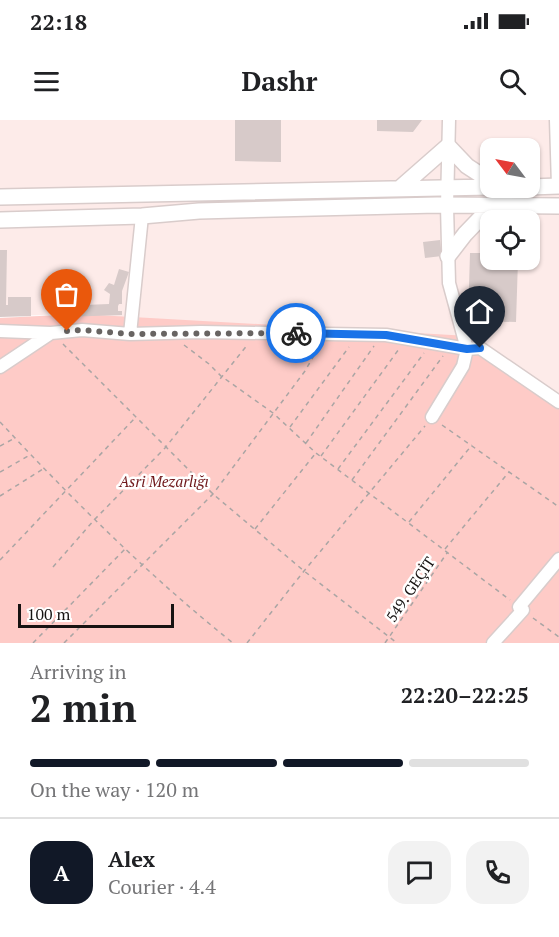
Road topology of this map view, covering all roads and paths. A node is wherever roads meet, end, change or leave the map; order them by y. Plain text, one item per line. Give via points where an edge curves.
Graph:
1 (449, 120) edge
2 (556, 120) edge
3 (448, 146) junction
4 (480, 174) edge
5 (558, 186) edge
6 (480, 187) edge
7 (540, 187) edge
8 (448, 188) junction
9 (399, 189) junction
10 (0, 197) edge
11 (447, 206) junction
12 (492, 206) junction
13 (559, 206) edge
14 (142, 216) junction
15 (0, 220) edge
16 (448, 256) junction
17 (0, 331) edge
18 (51, 333) junction
19 (257, 333) junction
20 (130, 334) junction
21 (327, 334) junction
22 (358, 335) junction
23 (382, 335) junction
24 (407, 338) junction
25 (432, 342) junction
26 (184, 345) dead end
27 (451, 345) junction
28 (467, 349) junction
29 (0, 367) edge
30 (221, 376) junction
31 (559, 402) edge
32 (273, 413) junction
33 (432, 417) junction
34 (135, 418) junction
35 (0, 423) edge
36 (289, 428) junction
37 (15, 438) junction
38 (306, 444) junction
39 (472, 445) junction
40 (0, 446) edge
41 (165, 448) junction
42 (316, 453) junction
43 (30, 455) junction
44 (321, 457) junction
45 (44, 469) junction
46 (338, 470) junction
47 (0, 472) edge
48 (510, 472) junction
49 (352, 481) junction
50 (66, 492) junction
51 (213, 494) junction
52 (368, 494) junction
53 (0, 496) edge
54 (559, 507) edge
55 (94, 519) junction
56 (408, 523) junction
57 (255, 529) junction
58 (125, 549) junction
59 (444, 550) junction
60 (447, 552) junction
61 (559, 559) edge
62 (0, 560) edge
63 (142, 565) junction
64 (53, 567) dead end
65 (304, 571) junction
66 (521, 608) junction
67 (559, 637) edge
68 (390, 638) junction
69 (33, 643) edge
70 (64, 643) edge
71 (233, 643) edge
72 (247, 643) edge
73 (385, 643) edge
74 (397, 643) edge
75 (493, 643) edge

1 - 3 street
2 - 5 street
3 - 4 main road
3 - 8 street
3 - 9 main road
5 - 7 main road
6 - 8 main road
8 - 9 main road
8 - 11 street
9 - 10 main road
11 - 12 main road
11 - 14 main road via 200,211
11 - 16 street
12 - 13 main road
12 - 16 main road
14 - 15 main road
14 - 20 street
16 - 28 street via 449,283
17 - 18 street
18 - 20 street via 82,330
18 - 29 street
18 - 34 path
19 - 20 street
19 - 21 street
19 - 30 path
21 - 22 street
21 - 32 path
22 - 23 street
22 - 36 path
23 - 24 street
23 - 38 path
24 - 25 street
24 - 44 path
25 - 27 street
25 - 46 path
26 - 30 path
27 - 28 street
27 - 49 path
28 - 31 street via 480,348
28 - 33 street via 463,366
30 - 32 path
30 - 41 path
32 - 36 path
32 - 51 path
33 - 39 path
33 - 52 path
34 - 41 path
34 - 50 path
35 - 37 path
36 - 38 path
37 - 40 path
37 - 43 path
38 - 42 path
39 - 48 path
39 - 56 path
41 - 51 path
41 - 55 path
42 - 44 path
42 - 57 path
43 - 45 path
43 - 47 path
44 - 46 path
45 - 50 path
45 - 53 path
46 - 49 path
48 - 54 path
48 - 59 path
49 - 52 path
50 - 55 path
50 - 62 path
51 - 57 path
51 - 63 path
52 - 56 path
52 - 65 path
55 - 58 path
55 - 64 path
56 - 59 path
57 - 65 path
58 - 63 path
58 - 69 path
59 - 60 path
60 - 66 path
60 - 68 path, 549. GEÇİT
61 - 66 street
63 - 70 path
63 - 71 path
65 - 68 path
65 - 72 path
66 - 67 path
66 - 75 street
68 - 73 path, 549. GEÇİT
68 - 74 path

